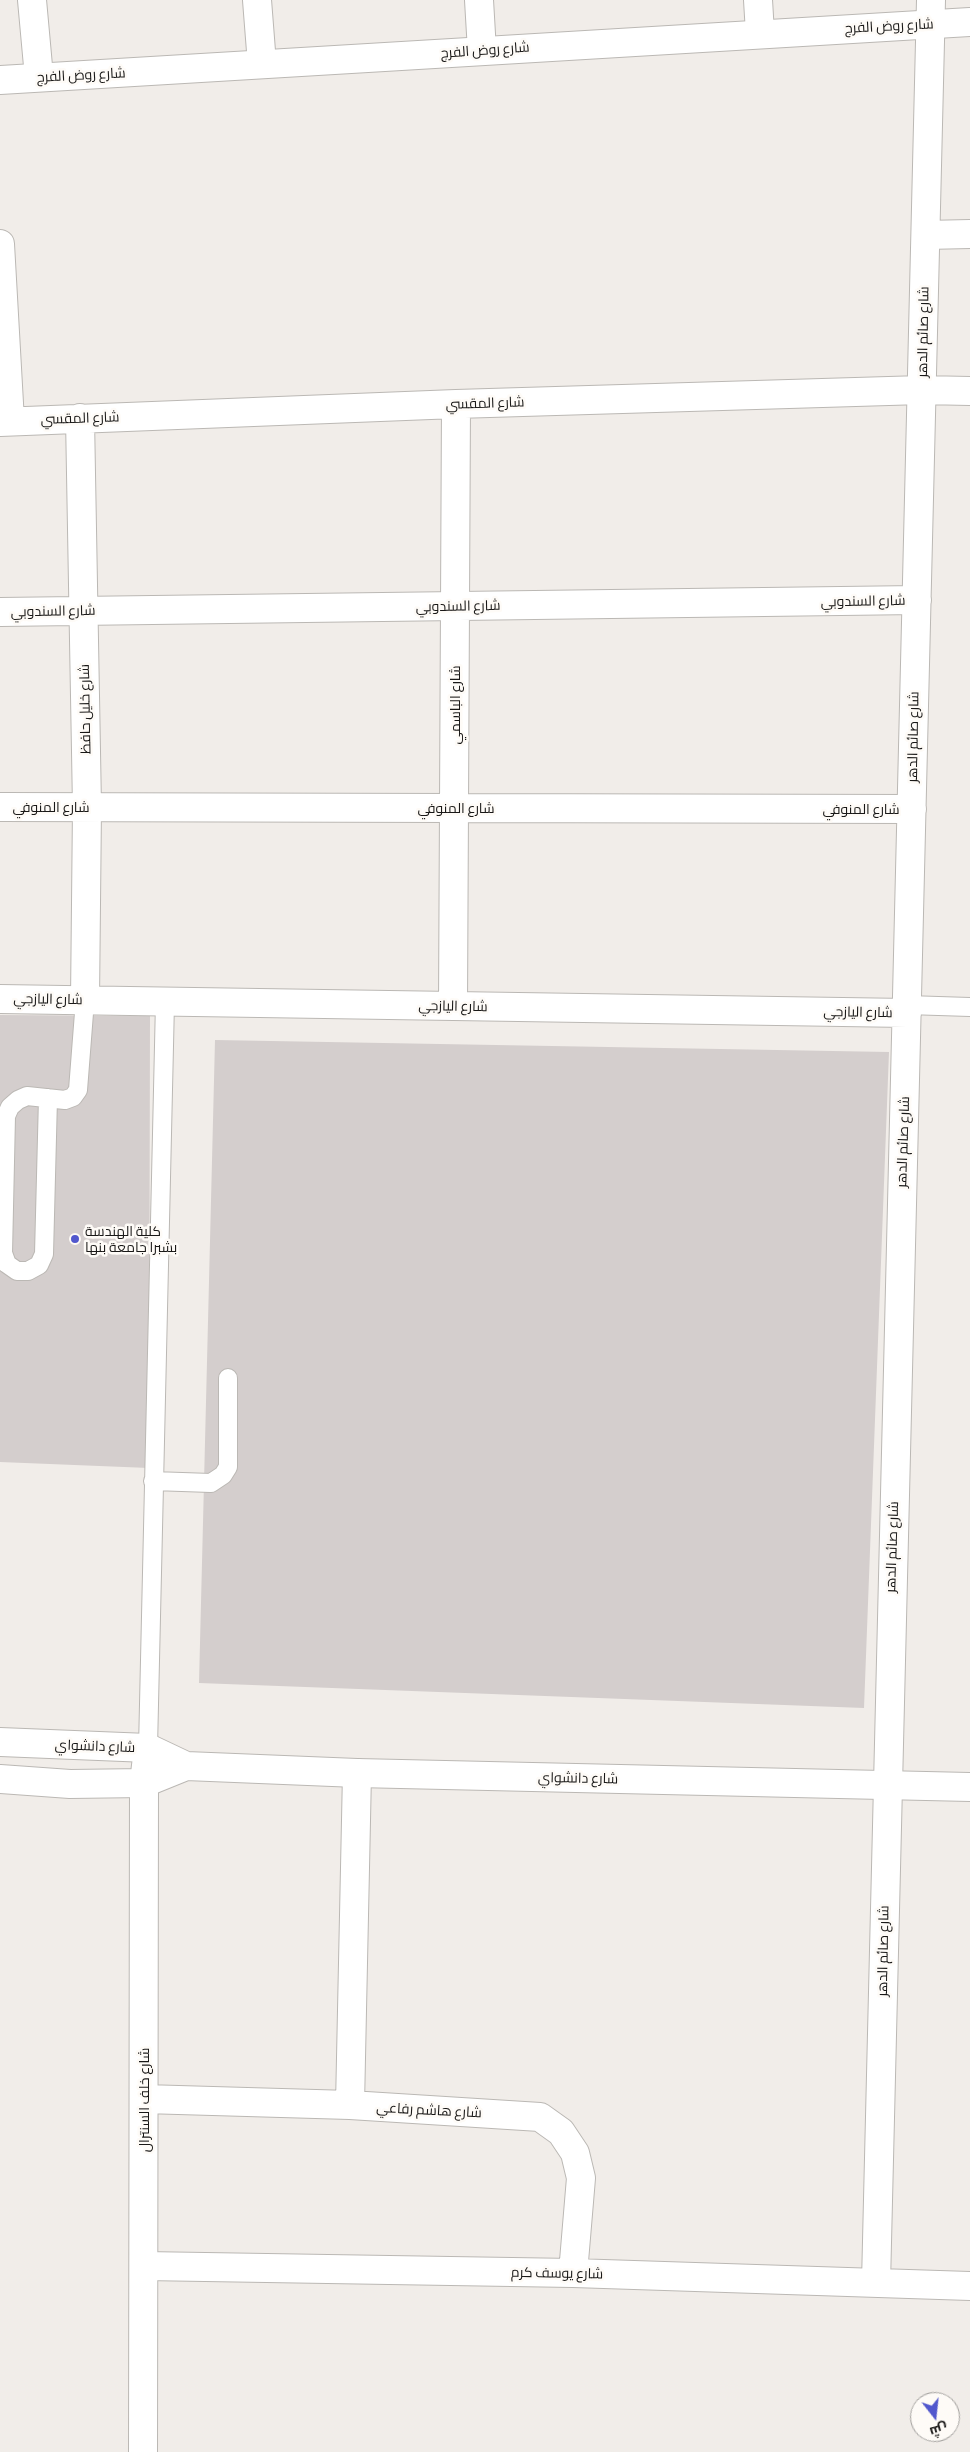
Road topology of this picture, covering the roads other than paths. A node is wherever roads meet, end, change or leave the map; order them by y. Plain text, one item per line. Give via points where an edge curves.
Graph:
1 (32, 0) edge
2 (257, 0) edge
3 (479, 0) edge
4 (758, 0) edge
5 (931, 12) edge
6 (970, 22) edge
7 (760, 34) junction
8 (482, 51) junction
9 (262, 64) junction
10 (39, 77) junction
11 (0, 80) edge
12 (970, 234) edge
13 (926, 235) junction
14 (0, 244) edge
15 (922, 390) junction
16 (970, 391) edge
17 (456, 404) junction
18 (80, 418) junction
19 (5, 421) edge
20 (917, 600) junction
21 (455, 606) junction
22 (83, 610) junction
23 (0, 612) edge
24 (0, 807) edge
25 (87, 808) junction
26 (454, 808) junction
27 (912, 809) junction
28 (0, 999) edge
29 (85, 1000) junction
30 (165, 1002) junction
31 (453, 1006) junction
32 (970, 1007) edge
33 (907, 1009) junction
34 (48, 1098) junction
35 (228, 1378) dead end
36 (153, 1481) junction
37 (0, 1742) edge
38 (148, 1748) junction
39 (186, 1766) junction
40 (356, 1773) junction
41 (0, 1779) edge
42 (144, 1783) junction
43 (886, 1785) junction
44 (970, 1787) edge
45 (144, 2099) junction
46 (350, 2105) junction
47 (144, 2266) junction
48 (573, 2273) junction
49 (876, 2284) junction
50 (970, 2286) edge
51 (142, 2452) edge

1 - 10 street
2 - 9 street
3 - 8 street
4 - 7 street
5 - 6 street, شارع روض الفرج
5 - 7 street, شارع روض الفرج
5 - 13 street, شارع صائم الدهر
7 - 8 street, شارع روض الفرج
8 - 9 street, شارع روض الفرج
9 - 10 street, شارع روض الفرج
10 - 11 street, شارع روض الفرج
12 - 13 street
13 - 15 street, شارع صائم الدهر
14 - 19 street
15 - 16 street, شارع المقسي
15 - 17 street, شارع المقسي
15 - 20 street, شارع صائم الدهر
17 - 18 street, شارع المقسي
17 - 21 street, شارع الباسمي
18 - 19 street, شارع المقسي
18 - 22 street, شارع خليل حافظ
20 - 21 street, شارع السندوبي
20 - 27 street, شارع صائم الدهر
21 - 22 street, شارع السندوبي
21 - 26 street, شارع الباسمي
22 - 23 street, شارع السندوبي
22 - 25 street, شارع خليل حافظ
24 - 25 street, شارع المنوفي
25 - 26 street, شارع المنوفي
25 - 29 street, شارع خليل حافظ
26 - 27 street, شارع المنوفي
26 - 31 street, شارع الباسمي
27 - 33 street, شارع صائم الدهر
28 - 29 street, شارع اليازجي
29 - 30 street, شارع اليازجي
29 - 34 lane via 78,1090 65,1100
30 - 31 street, شارع اليازجي
30 - 36 lane
31 - 33 street, شارع اليازجي
32 - 33 lane
33 - 43 street, شارع صائم الدهر
34 - 34 lane via 27,1096 10,1107 6,1116 3,1253 7,1264 16,1271 28,1271 39,1265 44,1254
35 - 36 lane via 228,1467 223,1475 211,1483
36 - 38 lane
37 - 38 street, شارع دانشواي
38 - 39 street, شارع دانشواي
38 - 42 street, شارع خلف السنترال
39 - 40 street, شارع دانشواي
39 - 42 street, شارع دانشواي
40 - 43 street, شارع دانشواي
40 - 46 street
41 - 42 street, شارع دانشواي via 70,1784
42 - 45 street, شارع خلف السنترال
43 - 44 street, شارع دانشواي
43 - 49 street, شارع صائم الدهر
45 - 46 street, شارع هاشم رفاعي
45 - 47 street, شارع خلف السنترال
46 - 48 street, شارع هاشم رفاعي via 540,2116 561,2132 575,2152 581,2178
47 - 48 street, شارع يوسف كرم
47 - 51 street, شارع خلف السنترال
48 - 49 street, شارع يوسف كرم
49 - 50 street, شارع يوسف كرم

